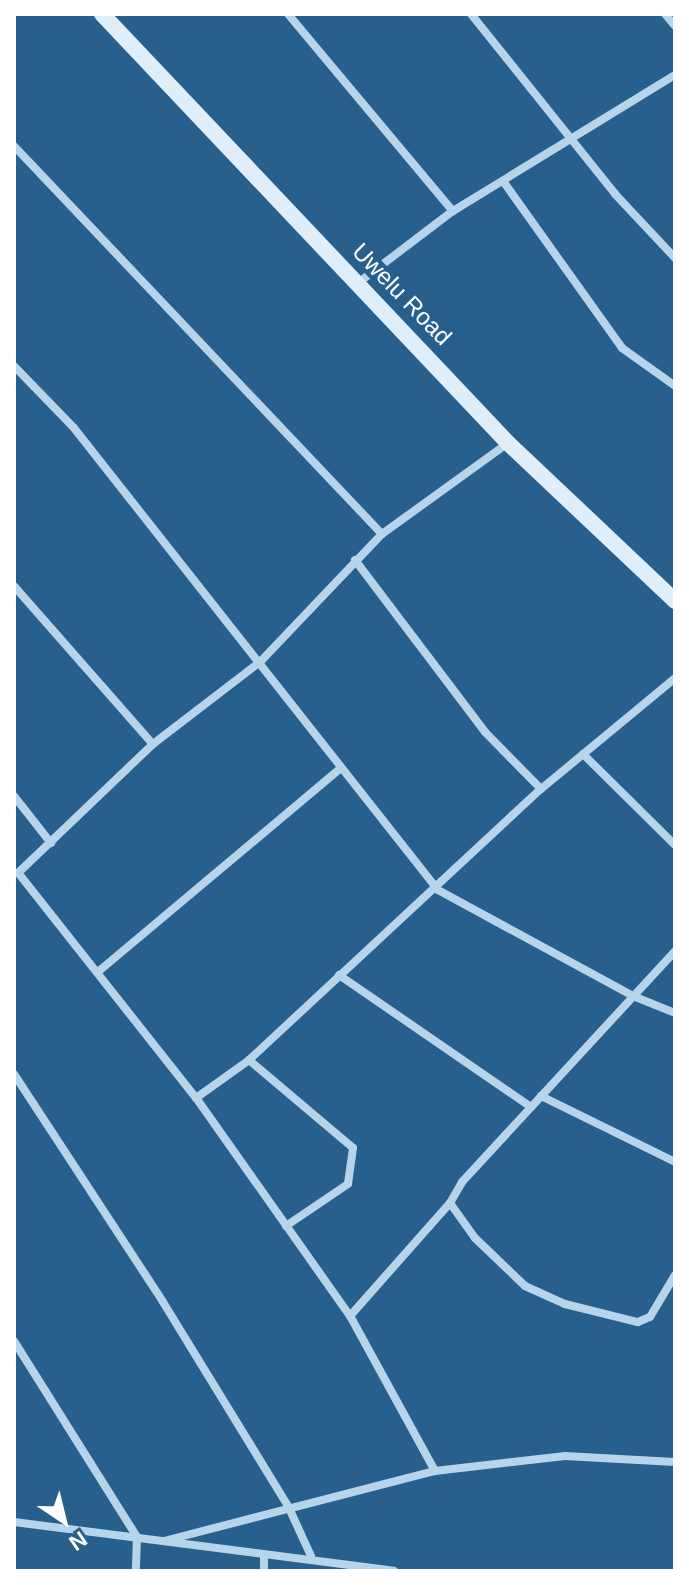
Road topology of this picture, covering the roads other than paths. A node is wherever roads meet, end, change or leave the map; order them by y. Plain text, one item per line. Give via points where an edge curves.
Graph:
1 (102, 14) edge
2 (288, 14) edge
3 (471, 14) edge
4 (665, 14) edge
5 (675, 26) edge
6 (675, 75) edge
7 (573, 136) junction
8 (14, 146) edge
9 (503, 181) junction
10 (453, 211) junction
11 (675, 258) edge
12 (358, 283) junction
13 (14, 366) edge
14 (675, 386) edge
15 (508, 443) junction
16 (382, 534) junction
17 (355, 560) junction
18 (14, 586) edge
19 (675, 601) edge
20 (261, 661) junction
21 (675, 678) edge
22 (153, 744) junction
23 (583, 754) junction
24 (340, 769) junction
25 (541, 789) junction
26 (14, 796) edge
27 (51, 843) junction
28 (675, 845) edge
29 (438, 890) junction
30 (675, 951) edge
31 (99, 971) junction
32 (339, 975) junction
33 (633, 996) junction
34 (675, 1013) edge
35 (249, 1060) junction
36 (14, 1074) edge
37 (541, 1096) junction
38 (196, 1098) junction
39 (531, 1107) junction
40 (675, 1162) edge
41 (450, 1203) junction
42 (286, 1226) junction
43 (675, 1275) edge
44 (350, 1316) junction
45 (14, 1341) edge
46 (675, 1462) edge
47 (435, 1471) junction
48 (289, 1508) junction
49 (14, 1522) edge
50 (137, 1537) junction
51 (164, 1541) junction
52 (264, 1555) junction
53 (311, 1556) junction
54 (136, 1571) edge
55 (264, 1571) edge
56 (394, 1571) edge

1 - 12 street, Uwelu Road
2 - 10 street
3 - 7 street
4 - 5 street
6 - 7 street
7 - 9 street
7 - 11 street via 615,194
8 - 16 street
9 - 10 street
9 - 14 street via 622,348
10 - 12 street
12 - 15 street, Uwelu Road
13 - 20 street via 74,428
15 - 16 street
15 - 19 street, Uwelu Road
16 - 17 street
17 - 20 street
17 - 25 street via 485,732
18 - 22 street
20 - 22 street
20 - 24 street
21 - 23 street
22 - 27 street
23 - 25 street
23 - 28 street
24 - 29 street
24 - 31 street
25 - 29 street
26 - 27 street
27 - 31 street via 18,873
29 - 32 street
29 - 33 street
30 - 33 street
31 - 38 street
32 - 35 street
32 - 39 street
33 - 34 street
33 - 37 street
35 - 38 street
35 - 42 street via 353,1148 348,1184
36 - 48 street
37 - 39 street
37 - 40 street
38 - 42 street
39 - 41 street via 462,1182
41 - 43 street via 475,1238 525,1286 565,1304 638,1322 650,1317
41 - 44 street
42 - 44 street
44 - 47 street
45 - 50 street
46 - 47 street via 565,1456
47 - 48 street
48 - 51 street
48 - 53 street
49 - 50 street
50 - 51 street
50 - 54 street
51 - 52 street
52 - 53 street
52 - 55 street
53 - 56 street

